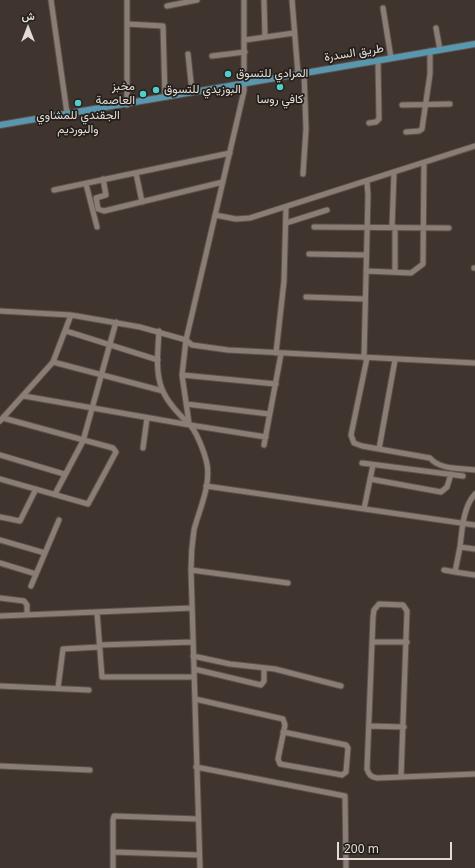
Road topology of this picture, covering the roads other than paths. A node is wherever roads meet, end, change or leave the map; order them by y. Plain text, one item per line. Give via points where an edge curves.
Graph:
1 (51, 0) edge
2 (127, 0) edge
3 (197, 0) edge
4 (244, 0) edge
5 (264, 0) edge
6 (292, 0) edge
7 (167, 6) dead end
8 (383, 8) dead end
9 (127, 24) junction
10 (436, 28) dead end
11 (294, 33) junction
12 (265, 36) junction
13 (245, 40) junction
14 (475, 44) edge
15 (440, 50) junction
16 (430, 51) junction
17 (245, 52) junction
18 (188, 54) dead end
19 (212, 56) dead end
20 (391, 58) junction
21 (378, 61) junction
22 (301, 73) junction
23 (245, 83) junction
24 (192, 92) junction
25 (165, 97) junction
26 (127, 104) junction
27 (425, 104) junction
28 (450, 104) dead end
29 (402, 105) dead end
30 (67, 113) junction
31 (369, 123) dead end
32 (0, 125) edge
33 (406, 132) dead end
34 (475, 146) edge
35 (230, 153) junction
36 (424, 163) junction
37 (136, 173) junction
38 (303, 174) dead end
39 (394, 174) junction
40 (102, 179) junction
41 (223, 182) junction
42 (367, 182) junction
43 (86, 184) junction
44 (54, 190) dead end
45 (142, 202) junction
46 (286, 207) junction
47 (327, 210) dead end
48 (215, 216) junction
49 (286, 223) junction
50 (97, 227) dead end
51 (314, 227) dead end
52 (367, 227) junction
53 (394, 227) junction
54 (424, 228) junction
55 (449, 228) dead end
56 (309, 254) dead end
57 (366, 255) junction
58 (366, 271) junction
59 (395, 272) junction
60 (306, 297) dead end
61 (365, 299) junction
62 (0, 311) edge
63 (71, 315) junction
64 (116, 322) junction
65 (66, 332) junction
66 (159, 332) junction
67 (186, 340) junction
68 (110, 345) junction
69 (278, 354) junction
70 (366, 358) junction
71 (158, 360) junction
72 (395, 360) junction
73 (53, 362) junction
74 (475, 363) edge
75 (102, 375) junction
76 (182, 375) junction
77 (276, 384) junction
78 (163, 391) junction
79 (24, 396) junction
80 (186, 404) junction
81 (92, 408) junction
82 (270, 414) junction
83 (147, 418) junction
84 (2, 419) edge
85 (190, 424) junction
86 (266, 437) junction
87 (83, 441) junction
88 (264, 446) dead end
89 (143, 448) dead end
90 (379, 449) junction
91 (0, 455) edge
92 (362, 463) dead end
93 (373, 465) junction
94 (475, 470) edge
95 (64, 474) junction
96 (451, 474) junction
97 (463, 476) dead end
98 (0, 479) edge
99 (370, 479) junction
100 (206, 486) junction
101 (36, 489) junction
102 (55, 494) junction
103 (475, 494) edge
104 (364, 509) junction
105 (0, 517) edge
106 (59, 520) dead end
107 (463, 523) junction
108 (475, 525) edge
109 (0, 540) edge
110 (460, 547) junction
111 (475, 549) edge
112 (45, 553) junction
113 (0, 563) edge
114 (191, 570) junction
115 (444, 570) dead end
116 (455, 572) junction
117 (36, 574) junction
118 (475, 575) edge
119 (288, 583) dead end
120 (30, 586) dead end
121 (0, 598) edge
122 (192, 608) junction
123 (97, 612) junction
124 (27, 615) junction
125 (0, 616) edge
126 (193, 642) junction
127 (372, 642) junction
128 (406, 642) junction
129 (99, 646) junction
130 (193, 656) junction
131 (264, 668) junction
132 (194, 669) junction
133 (194, 677) junction
134 (0, 686) edge
135 (341, 686) dead end
136 (58, 688) junction
137 (89, 690) dead end
138 (194, 699) junction
139 (369, 726) junction
140 (404, 727) junction
141 (283, 732) junction
142 (0, 766) edge
143 (196, 767) junction
144 (90, 770) dead end
145 (475, 774) edge
146 (402, 777) junction
147 (198, 819) junction
148 (112, 852) junction
149 (199, 855) junction
150 (113, 868) edge
151 (200, 868) edge
152 (346, 868) edge

1 - 30 street
2 - 9 street
3 - 7 street
4 - 13 street
5 - 12 street
6 - 11 street
8 - 20 street
9 - 25 street via 163,26
9 - 26 street
10 - 15 street
11 - 12 street
11 - 22 street
12 - 13 street
13 - 17 street
14 - 15 main road, طريق السدرة
15 - 16 main road, طريق السدرة
16 - 20 main road, طريق السدرة
16 - 27 street
17 - 19 street
17 - 23 street
18 - 24 street
20 - 21 main road, طريق السدرة
21 - 22 main road, طريق السدرة
21 - 31 street via 379,119
22 - 23 main road, طريق السدرة
22 - 38 street via 306,129
23 - 24 main road, طريق السدرة
23 - 35 street
24 - 25 main road, طريق السدرة
25 - 26 main road, طريق السدرة
26 - 30 main road, طريق السدرة
27 - 28 street
27 - 29 street
27 - 33 street via 421,130
30 - 32 main road, طريق السدرة
34 - 36 street
35 - 37 street
35 - 41 street
36 - 39 street
36 - 54 street
37 - 40 street
37 - 45 street
39 - 42 street
39 - 53 street
40 - 43 street
40 - 45 street via 106,195 96,198 99,210
41 - 45 street
41 - 48 street
42 - 46 street
42 - 52 street
43 - 44 street
43 - 50 street
46 - 48 street via 243,219
46 - 49 street
47 - 49 street
48 - 67 street
49 - 69 street
51 - 52 street
52 - 53 street
52 - 57 street
53 - 54 street
53 - 59 street
54 - 55 street
54 - 59 street via 423,264 411,273
56 - 57 street
57 - 58 street
58 - 59 street
58 - 61 street
60 - 61 street
61 - 70 street
62 - 63 street
63 - 64 street
63 - 65 street
64 - 66 street
64 - 68 street
65 - 68 street
65 - 73 street
66 - 67 street
66 - 71 street
67 - 69 street via 192,345
67 - 76 street
68 - 71 street
68 - 75 street
69 - 70 street
69 - 77 street
70 - 72 street
70 - 90 street via 351,435 357,445
71 - 78 street
72 - 74 street
72 - 90 street
73 - 75 street
73 - 79 street
75 - 78 street
75 - 81 street
76 - 77 street
76 - 80 street
77 - 82 street
78 - 85 street via 181,418
79 - 81 street
79 - 84 street
80 - 82 street
80 - 85 street
81 - 83 street
81 - 87 street
82 - 86 street
83 - 85 street
83 - 89 street
84 - 87 street
85 - 86 street
85 - 100 street via 205,455 208,471
86 - 88 street
87 - 95 street
87 - 102 street via 113,448 116,451 90,503
90 - 94 street via 426,457 438,466
91 - 95 street
92 - 93 street
93 - 96 street
93 - 99 street
95 - 102 street
96 - 97 street
96 - 99 street via 447,487 441,492
98 - 101 street
99 - 104 street
100 - 104 street
100 - 114 street via 193,538
101 - 102 street
101 - 105 street via 20,521
103 - 107 street
104 - 107 street
106 - 112 street
107 - 108 street
107 - 110 street
109 - 112 street
110 - 111 street
110 - 116 street
112 - 117 street
113 - 117 street
114 - 119 street
114 - 122 street
115 - 116 street
116 - 118 street
117 - 120 street
121 - 124 street via 24,601 27,605
122 - 123 street
122 - 126 street
123 - 124 street
123 - 129 street
124 - 125 street
126 - 129 street
126 - 130 street
127 - 128 street
127 - 128 street via 374,610 379,604 403,605 406,608
127 - 139 street
128 - 140 street
129 - 133 street via 102,677
129 - 136 street via 64,648
130 - 131 street
130 - 132 street
131 - 132 street via 264,681 261,685
131 - 135 street
132 - 133 street
133 - 138 street
134 - 136 street
136 - 137 street
138 - 141 street via 280,718 284,722
138 - 143 street
139 - 140 street
139 - 146 street via 368,773 371,777 377,778
140 - 146 street
141 - 141 street via 346,745 348,769 342,775 280,764 278,760
142 - 144 street
143 - 147 street
143 - 152 street via 345,796
145 - 146 street
147 - 148 street via 114,816
147 - 149 street
148 - 149 street
148 - 150 street
149 - 151 street

